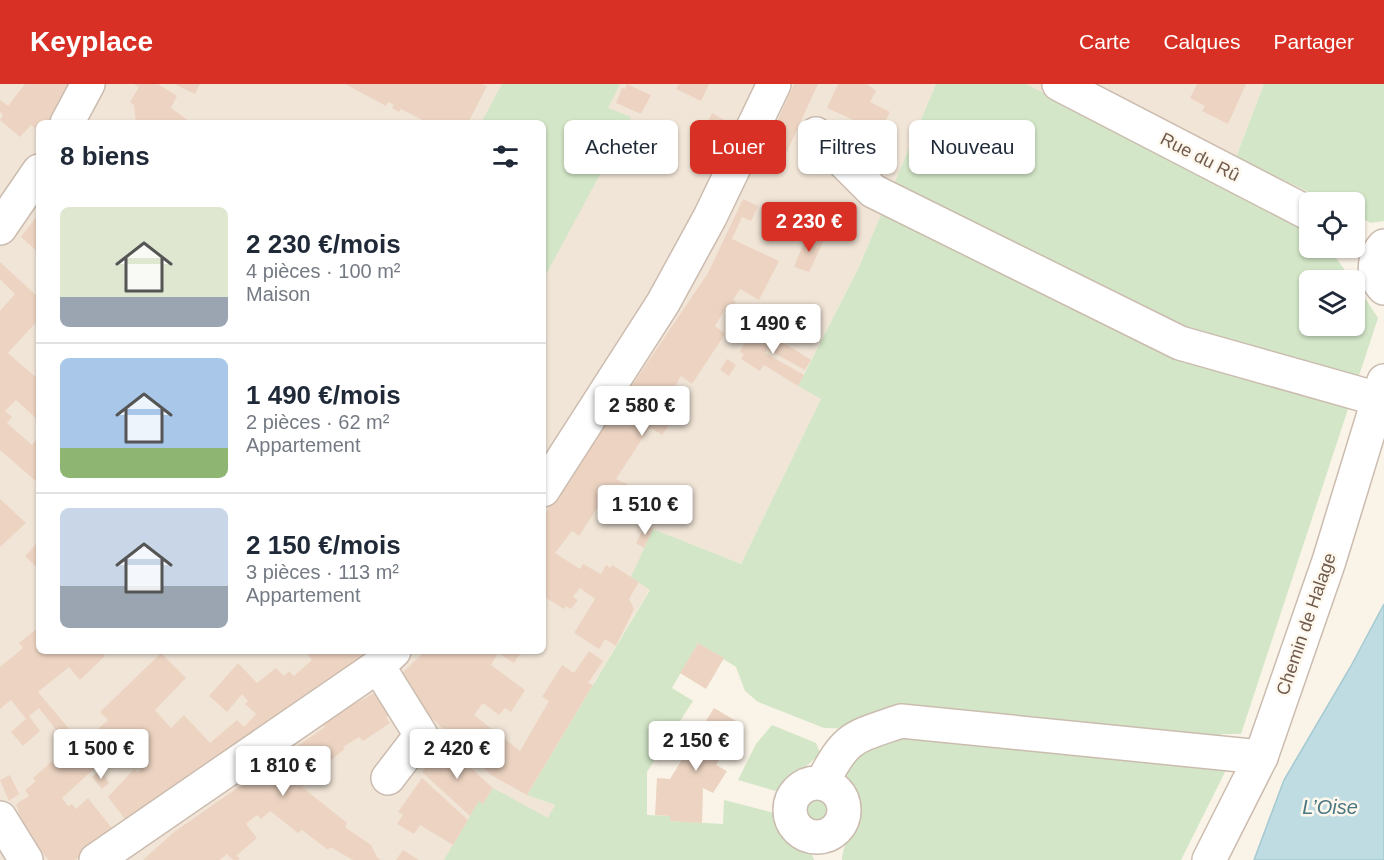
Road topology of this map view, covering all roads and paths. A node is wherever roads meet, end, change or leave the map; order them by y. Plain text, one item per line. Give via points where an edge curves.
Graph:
1 (88, 84) edge
2 (774, 84) edge
3 (1059, 84) edge
4 (69, 120) edge
5 (856, 174) edge
6 (36, 175) edge
7 (1299, 208) edge
8 (0, 228) edge
9 (1373, 244) edge
10 (1384, 288) edge
11 (1381, 390) edge
12 (546, 485) edge
13 (386, 658) edge
14 (1261, 757) junction
15 (388, 778) dead end
16 (822, 783) dead end
17 (0, 818) edge
18 (26, 860) edge
19 (96, 860) edge
20 (1209, 860) edge

1 - 4 street
2 - 12 street via 710,217 663,303
3 - 7 street, Rue du Rû
5 - 11 street via 873,191 1180,343
6 - 8 street
9 - 10 street via 1375,267
11 - 14 street, Chemin de Halage via 1329,561
13 - 15 street via 421,735
13 - 19 street
14 - 16 street via 901,722 853,738 838,753
14 - 20 street, Chemin de Halage
17 - 18 street

